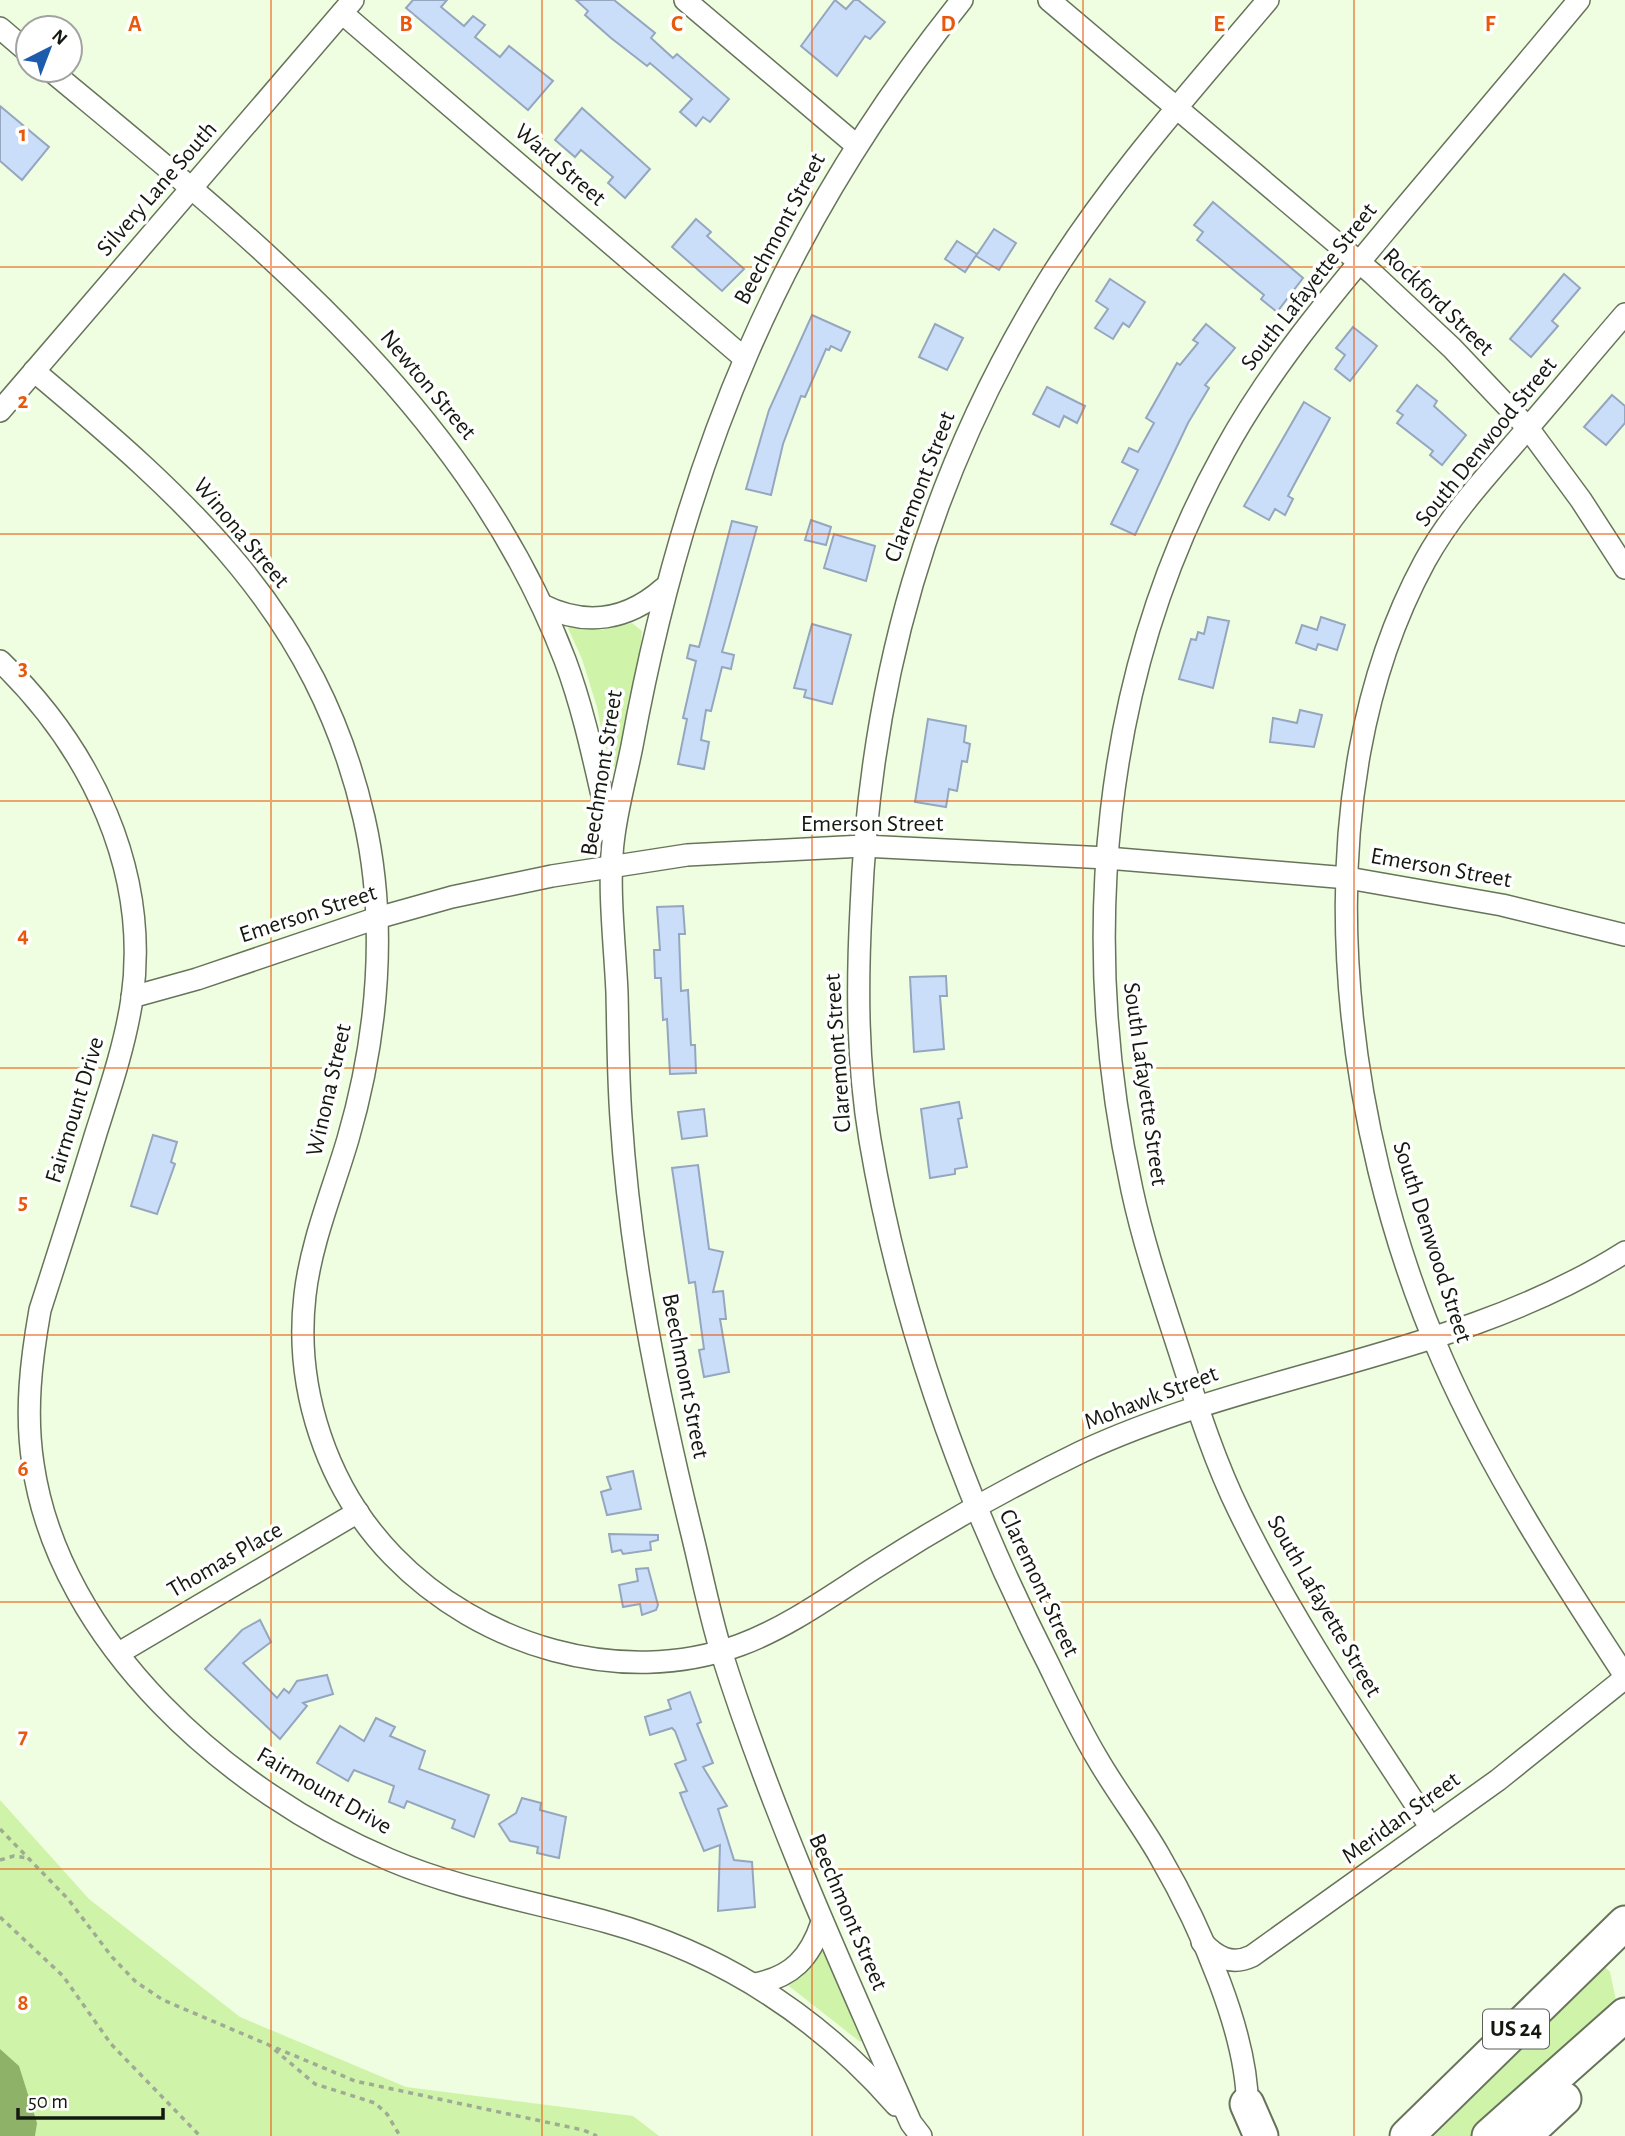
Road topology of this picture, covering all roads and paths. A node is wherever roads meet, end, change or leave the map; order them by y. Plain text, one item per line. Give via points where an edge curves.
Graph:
1 (685, 0) edge
2 (962, 0) edge
3 (1049, 0) edge
4 (1268, 0) edge
5 (1579, 0) edge
6 (348, 6) edge
7 (0, 28) edge
8 (14, 40) edge
9 (67, 84) edge
10 (1177, 107) junction
11 (856, 145) junction
12 (192, 189) junction
13 (1359, 263) junction
14 (1625, 314) edge
15 (743, 357) junction
16 (34, 372) junction
17 (0, 411) edge
18 (1528, 428) junction
19 (1625, 568) edge
20 (664, 587) junction
21 (542, 605) junction
22 (0, 661) edge
23 (613, 839) junction
24 (863, 846) junction
25 (1107, 858) junction
26 (612, 865) junction
27 (1348, 878) junction
28 (377, 918) junction
29 (1625, 935) edge
30 (132, 998) junction
31 (1625, 1252) edge
32 (1434, 1336) junction
33 (1197, 1405) junction
34 (975, 1509) junction
35 (358, 1513) junction
36 (721, 1650) junction
37 (119, 1653) junction
38 (1625, 1677) edge
39 (1431, 1828) junction
40 (0, 1829) edge
41 (29, 1859) junction
42 (0, 1860) edge
43 (0, 1917) edge
44 (822, 1922) junction
45 (1625, 1923) edge
46 (1200, 1939) junction
47 (1613, 1946) edge
48 (754, 1984) junction
49 (1625, 2015) edge
50 (1625, 2042) edge
51 (269, 2045) junction
52 (1246, 2120) edge
53 (916, 2129) edge
54 (200, 2136) edge
55 (400, 2136) edge
56 (597, 2136) edge
57 (1261, 2136) edge
58 (1407, 2136) edge
59 (1489, 2136) edge
60 (1525, 2136) edge

1 - 11 street
2 - 11 street, Beechmont Street
3 - 10 street, Rockford Street
4 - 10 street, Claremont Street
5 - 13 street, South Lafayette Street
6 - 12 street, Silvery Lane South
6 - 15 street, Ward Street
7 - 8 street
9 - 12 street, Newton Street
10 - 13 street, Rockford Street
10 - 24 street, Claremont Street via 1048,282 1001,363 957,456 921,552 892,654 873,752
11 - 15 street, Beechmont Street via 794,251
12 - 16 street, Silvery Lane South
12 - 21 street, Newton Street via 346,329 410,400 488,507
13 - 18 street, Rockford Street via 1452,348
13 - 25 street, South Lafayette Street via 1302,332 1255,400 1223,453 1170,568 1132,691 1115,779
14 - 18 street, South Denwood Street
15 - 20 street, Beechmont Street via 702,462
16 - 17 street, Silvery Lane South
16 - 28 street, Winona Street via 203,522 243,568 288,635 326,705 353,778 370,847
18 - 19 street, Rockford Street
18 - 27 street, South Denwood Street via 1453,517 1426,559 1380,663 1354,789
20 - 21 street via 638,608 606,618 573,618
20 - 23 street, Beechmont Street
21 - 23 street, Newton Street via 566,662
22 - 30 street, Fairmount Drive via 57,726 104,806 129,887 135,943
23 - 26 street, Beechmont Street
24 - 25 street, Emerson Street
24 - 26 street, Emerson Street via 687,855
24 - 34 street, Claremont Street via 858,1012 870,1141 920,1347
25 - 27 street, Emerson Street
25 - 33 street, South Lafayette Street via 1102,956 1119,1126 1149,1259
26 - 28 street, Emerson Street via 452,897
26 - 36 street, Beechmont Street via 621,1121 641,1291 675,1465
27 - 29 street, Emerson Street via 1502,905
27 - 32 street, South Denwood Street via 1348,967 1366,1110 1392,1219
28 - 30 street, Emerson Street
28 - 35 street, Winona Street via 365,1069 312,1256 303,1322 305,1373 316,1422
30 - 37 street, Fairmount Drive via 120,1055 40,1310 29,1402 33,1467 52,1539 79,1593
31 - 32 street, Mohawk Street via 1545,1298
32 - 33 street, Mohawk Street
32 - 38 street, South Denwood Street via 1503,1480
33 - 34 street, Mohawk Street via 1083,1452
33 - 39 street, South Lafayette Street via 1223,1476 1256,1544 1333,1677
34 - 36 street, Mohawk Street via 801,1615
34 - 46 street, Claremont Street via 1095,1755 1160,1857
35 - 36 street, Winona Street via 387,1550 431,1591 475,1620 527,1642 573,1655 624,1660
35 - 37 street, Thomas Place
36 - 44 street, Beechmont Street via 769,1792
37 - 48 street, Fairmount Drive via 165,1707 227,1763 285,1805 351,1842 432,1876 642,1932 698,1954
38 - 39 street, Meridan Street
39 - 46 street, Meridan Street via 1252,1956 1227,1960 1212,1953
40 - 41 path
41 - 42 path via 14,1856
41 - 51 path via 136,1982 163,2000
43 - 54 path via 63,1976 111,2044
44 - 48 street via 816,1941 798,1965 778,1980
44 - 53 street, Beechmont Street
45 - 47 main road, US 24
46 - 52 street, Claremont Street via 1228,2002
47 - 58 main road, US 24
48 - 53 street, Fairmount Drive via 838,2044
49 - 59 main road
50 - 60 main road
51 - 55 path via 315,2084 375,2103
51 - 56 path via 355,2081
52 - 57 main road

